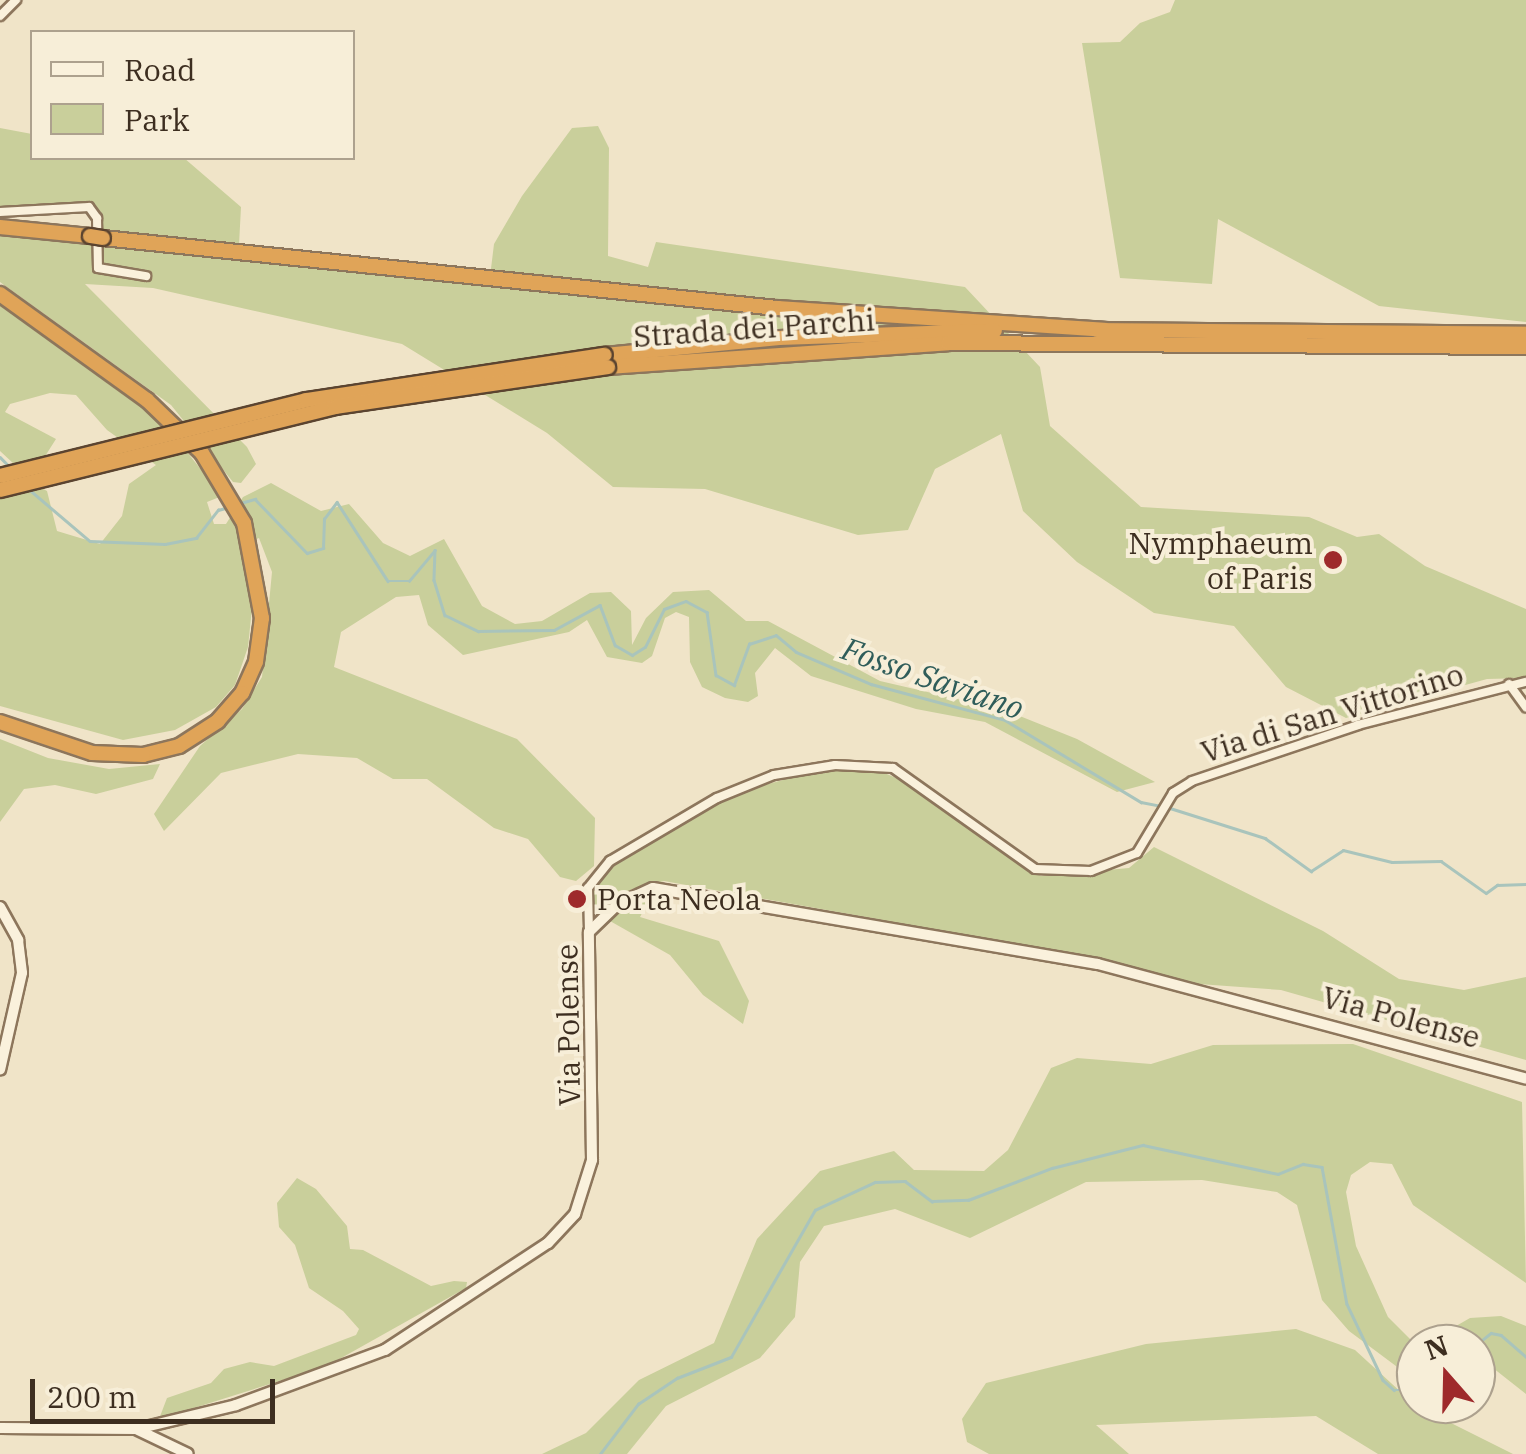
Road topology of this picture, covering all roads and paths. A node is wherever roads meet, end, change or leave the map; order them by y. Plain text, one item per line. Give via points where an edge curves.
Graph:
1 (16, 0) edge
2 (0, 16) edge
3 (0, 212) edge
4 (0, 227) edge
5 (146, 276) dead end
6 (0, 294) edge
7 (1104, 330) junction
8 (1526, 334) edge
9 (1474, 340) junction
10 (1526, 347) edge
11 (607, 361) junction
12 (0, 476) edge
13 (0, 490) edge
14 (1526, 682) edge
15 (1508, 684) junction
16 (1526, 708) edge
17 (0, 722) edge
18 (0, 907) edge
19 (589, 932) junction
20 (0, 1070) edge
21 (1526, 1078) edge
22 (0, 1428) edge
23 (137, 1429) junction
24 (188, 1454) edge

1 - 2 street
3 - 5 street via 89,207 96,218 98,268
4 - 7 highway via 755,306
6 - 17 highway via 153,404 221,479 250,542 261,598 258,655 236,702 204,732 163,751 119,756 65,747
7 - 9 highway, Strada dei Parchi
7 - 11 highway, Strada dei Parchi via 778,338
8 - 9 highway, Strada dei Parchi
9 - 10 highway, Strada dei Parchi
9 - 11 highway, Strada dei Parchi via 948,344
11 - 12 highway, Strada dei Parchi, bridge via 306,400
11 - 13 highway, Strada dei Parchi, bridge via 335,407
14 - 15 street, Via di San Vittorino
15 - 16 street
15 - 19 street, Via di San Vittorino via 1302,742 1173,793 1146,845 1123,862 1048,873 1020,861 900,770 871,764 798,769 734,790 615,856 588,888
18 - 20 street via 18,940 22,973
19 - 21 street, Via Polense via 612,908 644,890 705,893 1084,961
19 - 23 street, Via Polense via 593,1150 585,1192 566,1226 376,1354 224,1408
22 - 23 street, Via Polense
23 - 24 street

